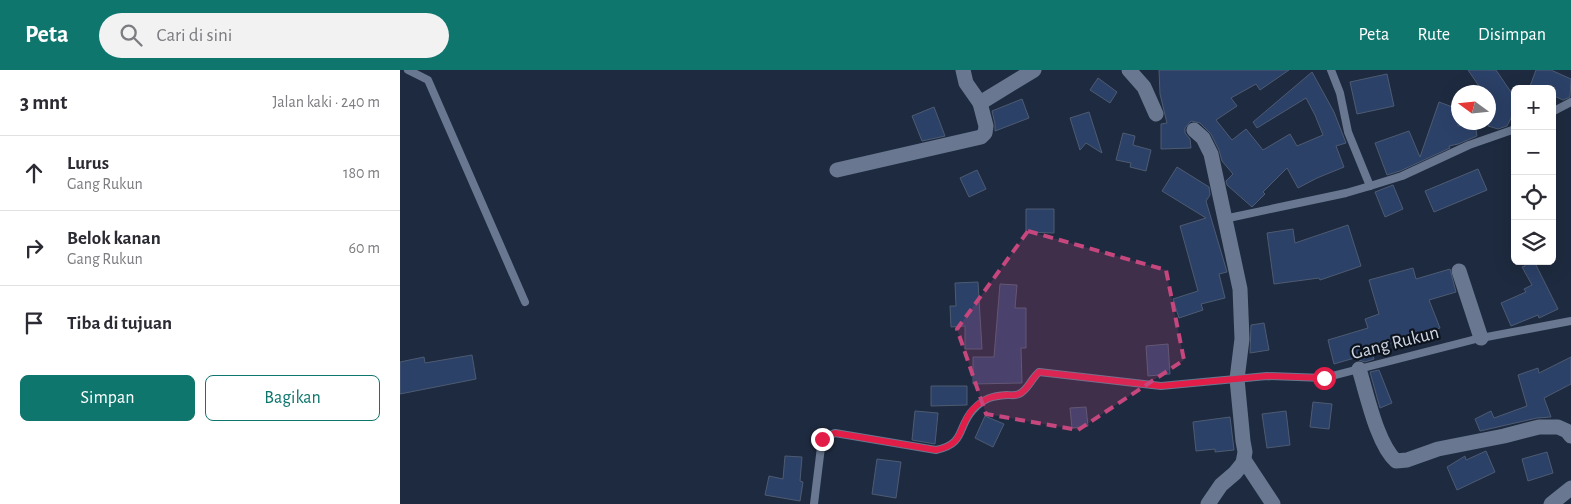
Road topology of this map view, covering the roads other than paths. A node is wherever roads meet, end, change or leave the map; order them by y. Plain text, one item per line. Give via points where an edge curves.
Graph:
1 (408, 70) edge
2 (963, 70) edge
3 (1034, 70) edge
4 (1129, 70) edge
5 (1331, 70) edge
6 (1571, 102) edge
7 (980, 103) junction
8 (1556, 110) edge
9 (1156, 114) dead end
10 (1194, 130) dead end
11 (1512, 130) edge
12 (837, 170) dead end
13 (1370, 186) junction
14 (1224, 219) junction
15 (1460, 272) dead end
16 (525, 302) dead end
17 (1571, 321) edge
18 (1480, 338) junction
19 (1359, 369) junction
20 (1237, 379) junction
21 (1571, 436) edge
22 (1244, 460) junction
23 (1571, 488) edge
24 (814, 504) edge
25 (1208, 504) edge
26 (1273, 504) edge
27 (1550, 504) edge

1 - 16 lane via 428,80
2 - 7 street via 966,83
3 - 7 street
4 - 9 street via 1144,87
5 - 13 lane via 1340,92 1348,132
6 - 8 lane
7 - 12 street via 986,126 981,137
10 - 14 street via 1203,138 1211,154
11 - 13 lane
13 - 14 lane
14 - 20 street via 1240,289 1242,339
15 - 18 street
17 - 18 lane, Gang Rukun
18 - 19 lane, Gang Rukun
19 - 20 lane, Gang Rukun via 1324,378 1267,376
19 - 21 street via 1382,441 1396,461 1539,427 1558,427
20 - 22 street
20 - 24 lane, Gang Rukun via 1161,386 1039,372 1018,395 989,396 972,410 956,441 948,448 936,450 835,433 822,439
22 - 25 street via 1235,473 1220,484
22 - 26 street
23 - 27 street

